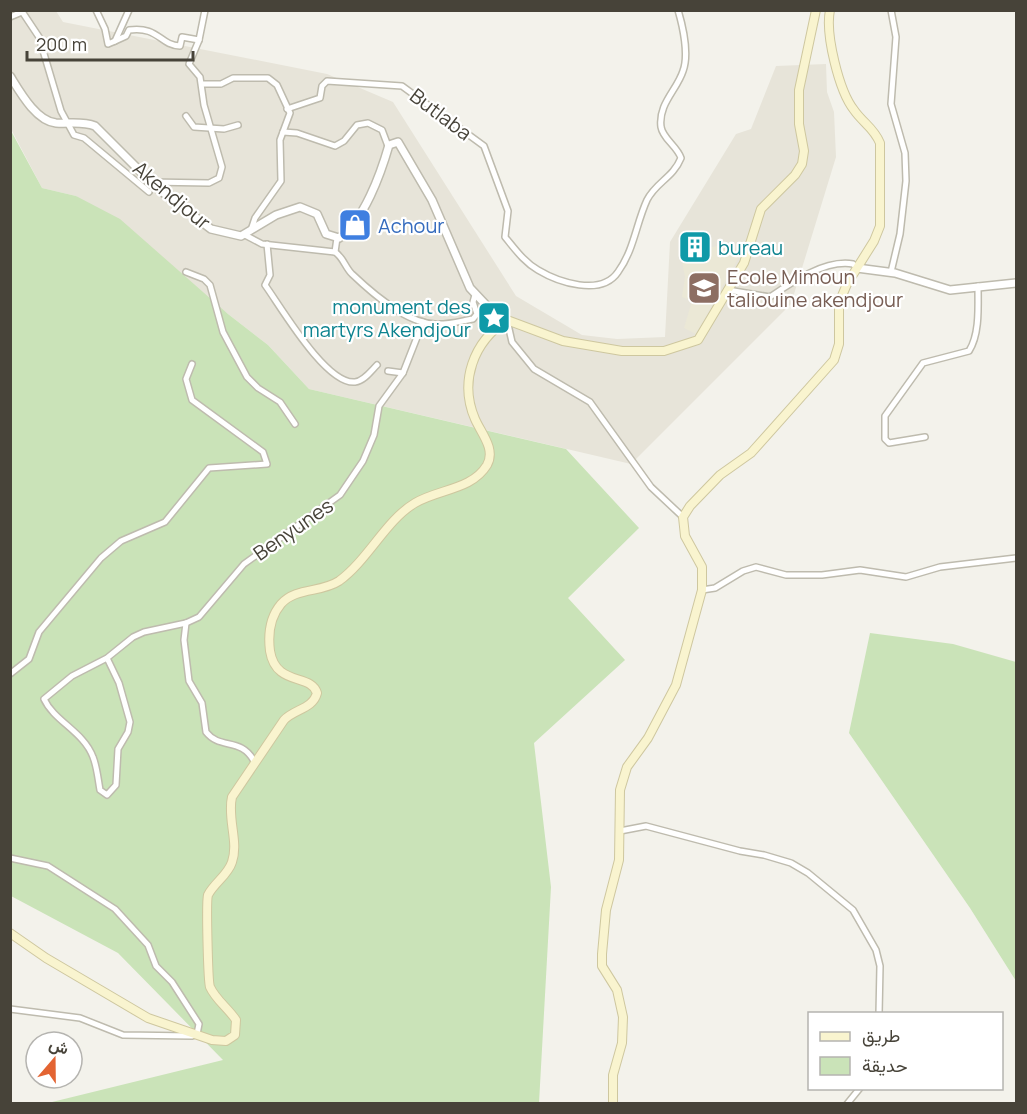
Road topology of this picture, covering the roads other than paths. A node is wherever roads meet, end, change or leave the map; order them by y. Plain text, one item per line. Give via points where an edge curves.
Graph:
1 (96, 10) edge
2 (129, 10) edge
3 (678, 10) edge
4 (816, 10) edge
5 (830, 10) edge
6 (891, 10) edge
7 (22, 11) edge
8 (205, 12) edge
9 (10, 17) edge
10 (198, 40) junction
11 (115, 41) junction
12 (10, 76) edge
13 (202, 84) junction
14 (288, 109) junction
15 (186, 116) dead end
16 (70, 123) junction
17 (237, 125) dead end
18 (210, 128) junction
19 (283, 132) junction
20 (388, 146) junction
21 (150, 182) junction
22 (149, 192) dead end
23 (248, 233) junction
24 (337, 238) junction
25 (267, 244) junction
26 (335, 252) junction
27 (857, 268) junction
28 (186, 272) dead end
29 (891, 272) junction
30 (1017, 283) edge
31 (978, 286) junction
32 (728, 290) junction
33 (475, 295) junction
34 (507, 320) junction
35 (423, 322) junction
36 (192, 364) dead end
37 (377, 365) dead end
38 (388, 371) dead end
39 (403, 373) junction
40 (295, 424) dead end
41 (925, 437) dead end
42 (683, 517) junction
43 (1017, 558) edge
44 (702, 590) junction
45 (186, 623) junction
46 (107, 658) junction
47 (10, 674) edge
48 (254, 761) junction
49 (620, 831) junction
50 (10, 858) edge
51 (10, 933) edge
52 (10, 1010) edge
53 (879, 1012) edge
54 (197, 1034) junction
55 (859, 1090) edge
56 (613, 1104) edge
57 (847, 1104) edge

1 - 11 street via 108,44
2 - 11 street
3 - 14 street, Butlaba via 684,70 667,101 661,129 681,158 673,174 651,194 637,223 634,242 614,277 591,286 555,278 524,259 505,237 508,211 484,146 410,89 392,84 327,81 320,98
4 - 32 main road via 799,90 803,160 795,176 761,209 749,249
5 - 27 main road via 828,31 845,95 880,143 880,225
6 - 29 street via 896,37 891,104 905,153 906,182
7 - 9 street
7 - 16 street via 39,37 62,111
8 - 10 street
10 - 11 street via 182,37 180,46 175,46 154,31 138,29 129,30
10 - 13 street via 189,64
12 - 16 street, Akendjour via 40,116 55,123
13 - 14 street via 265,77 277,85
13 - 18 street
14 - 19 street via 290,117
15 - 18 street via 194,127
16 - 21 street, Akendjour via 89,124 100,130
16 - 22 street via 76,136 84,138
17 - 18 street
18 - 21 street via 222,167 219,178 210,183
19 - 20 street via 335,146 357,125 368,123 382,130
19 - 23 street via 280,181
20 - 24 street via 372,192 348,230
20 - 33 street via 400,144 432,200
21 - 23 street, Akendjour via 207,227 232,236
23 - 24 street via 276,215 300,207 314,212 326,234
23 - 25 street via 255,242
24 - 26 street
25 - 26 street
25 - 37 street via 270,275 265,285 332,375 352,382 361,380
26 - 35 street via 369,288 406,315
27 - 29 street
27 - 32 street via 853,264 835,264 802,277 770,297
27 - 42 main road via 839,303 839,344 831,364 751,453 720,475
28 - 40 street via 210,285 220,324 247,377 280,402
29 - 31 street via 950,290
30 - 31 street
31 - 41 street via 977,317 969,351 923,363 883,420 889,443
32 - 34 main road via 698,340 664,351 622,351 563,341
33 - 34 street
33 - 35 street via 477,314 473,319
34 - 42 street via 512,342 534,369 590,402 651,487
34 - 48 main road via 482,342 468,377 470,404 490,453 486,467 466,483 416,502 340,580 322,589 296,594 275,613 269,643 273,664 286,676 311,685 317,693 309,705 284,720
35 - 39 street, Benyunes
36 - 47 street via 186,379 192,400 263,452 267,464 209,468 165,522 121,541 101,558 39,632 29,659
38 - 39 street
39 - 45 street, Benyunes via 379,406 373,440 340,495 244,564 206,610
42 - 44 main road via 685,536 702,567
43 - 44 street via 940,567 906,577 860,570 786,575 756,567 715,588
44 - 49 main road via 676,685 622,778
45 - 46 street, Benyunes via 144,632
45 - 48 street via 189,676 202,703 204,729 212,738 243,747
46 - 46 street, Benyunes via 72,676 44,699 88,747 100,790 109,795 116,785 118,749 130,722
48 - 54 main road via 229,809 232,861 208,895 205,911 209,944 207,978 236,1020 237,1030 226,1041
49 - 53 street via 646,826 764,855 808,873 853,910 876,950 880,966
49 - 56 main road via 619,860 606,910 602,954 602,966 617,990 623,1017 622,1043 613,1075
50 - 54 street via 48,866 128,920 199,1024
51 - 54 main road via 148,1018
52 - 54 street via 80,1018 129,1036
55 - 57 street

